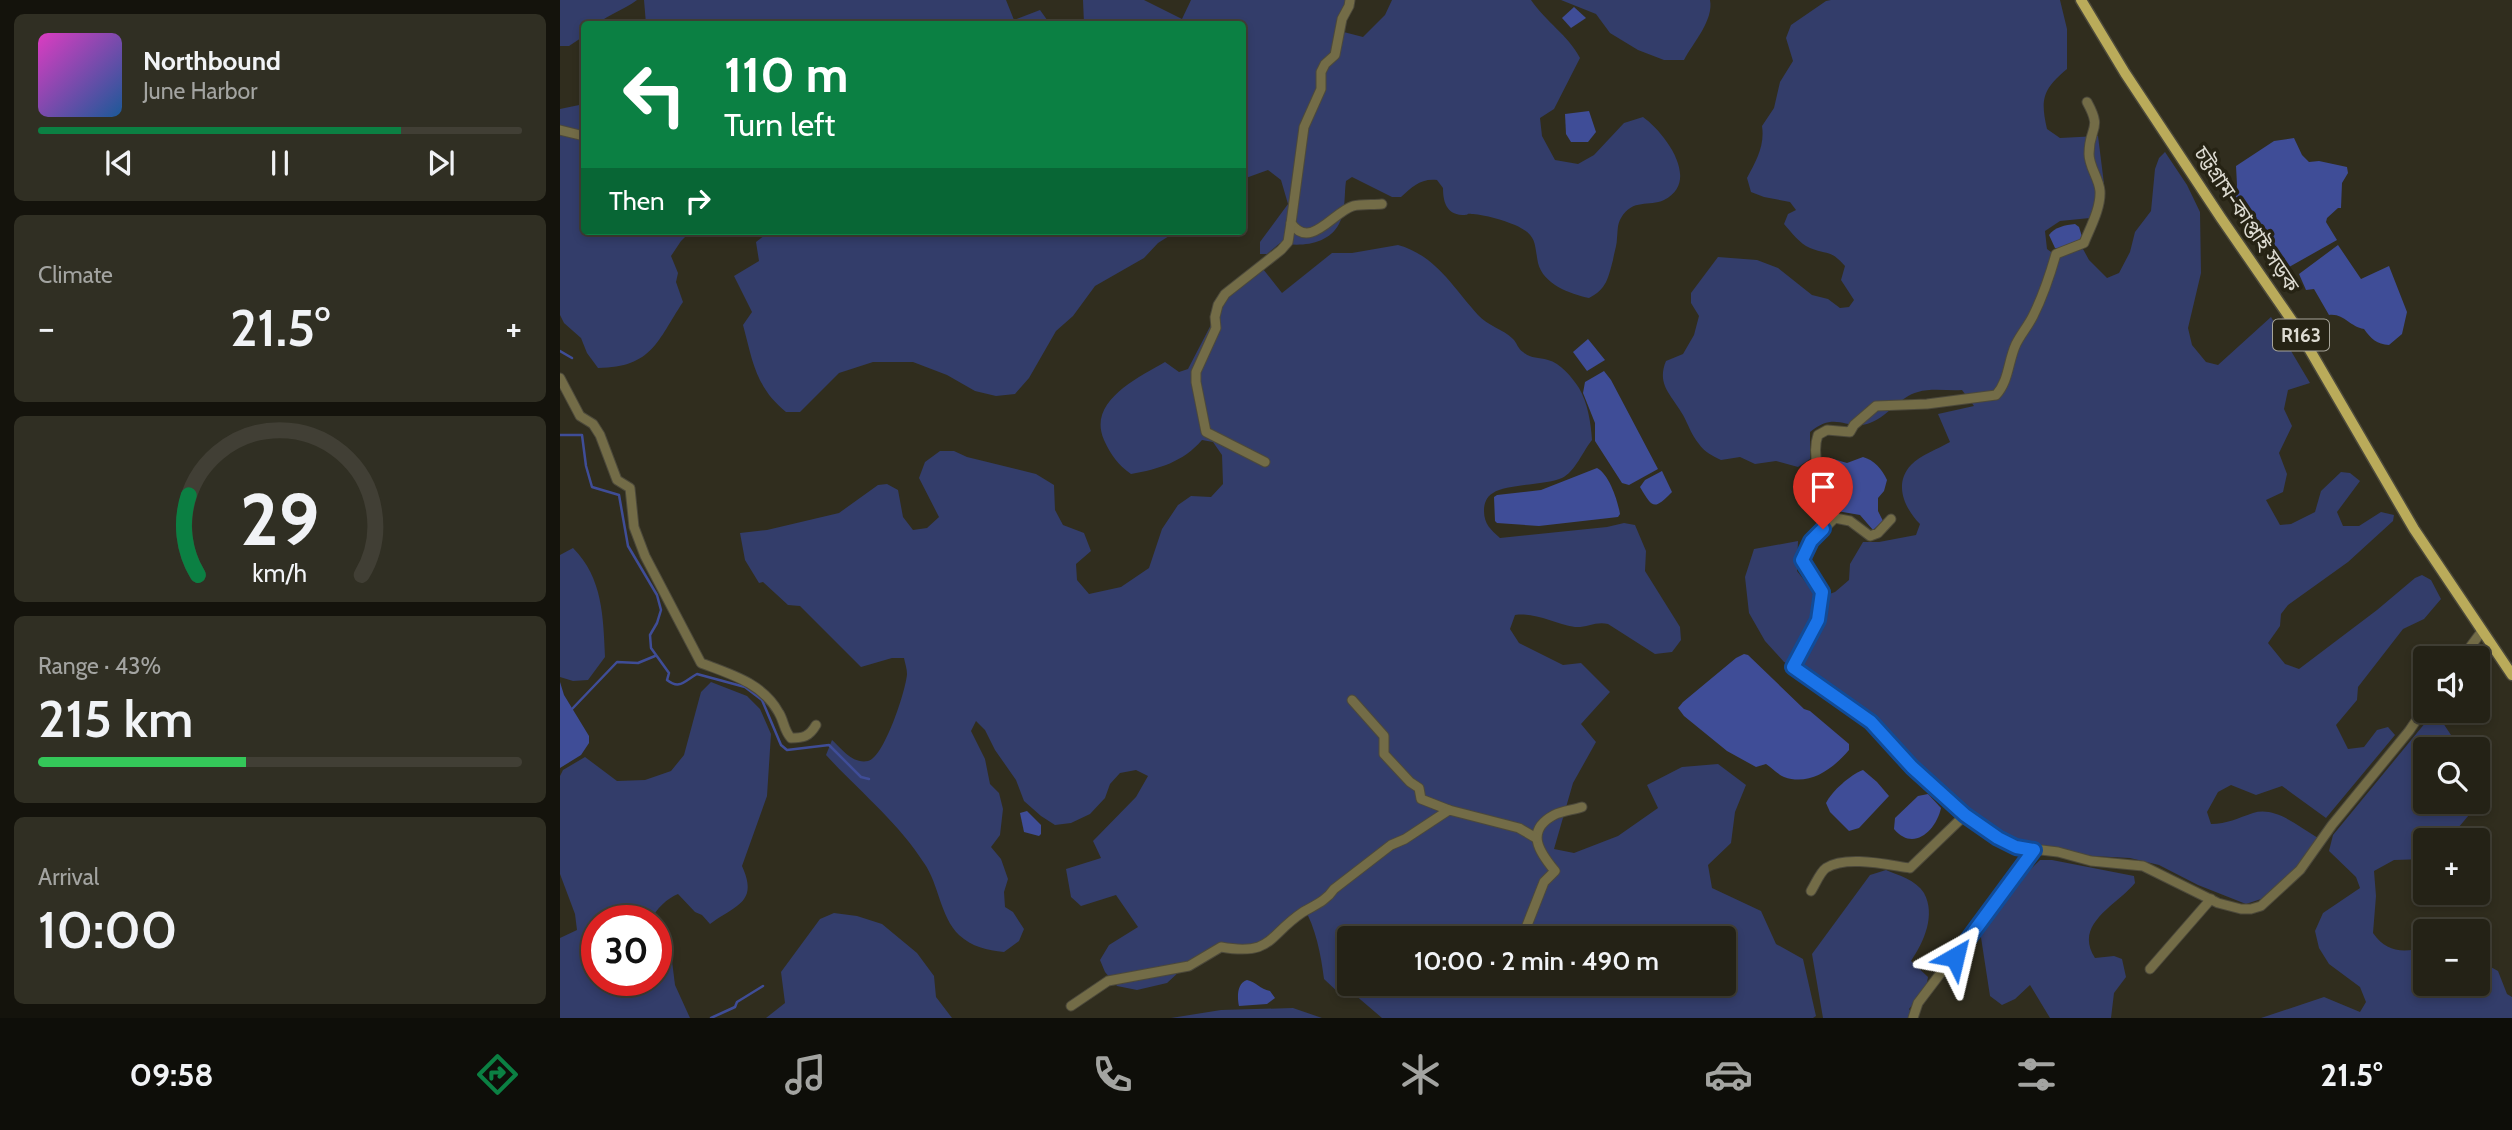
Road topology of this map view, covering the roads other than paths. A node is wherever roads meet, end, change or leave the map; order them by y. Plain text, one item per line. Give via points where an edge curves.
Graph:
1 (1350, 0) edge
2 (2081, 0) edge
3 (2087, 102) dead end
4 (560, 130) edge
5 (581, 135) edge
6 (1382, 204) dead end
7 (1291, 223) junction
8 (560, 378) edge
9 (1265, 462) dead end
10 (1835, 518) junction
11 (1891, 519) dead end
12 (2482, 631) junction
13 (2471, 646) edge
14 (2512, 675) edge
15 (1352, 700) dead end
16 (2414, 723) edge
17 (816, 725) dead end
18 (1582, 807) dead end
19 (1449, 810) junction
20 (1965, 815) junction
21 (1536, 838) junction
22 (2034, 850) junction
23 (1811, 891) dead end
24 (2211, 899) junction
25 (1527, 926) edge
26 (2150, 969) dead end
27 (1071, 1006) dead end
28 (1913, 1018) edge

1 - 7 street via 1335,55 1321,72 1321,89 1304,127
2 - 12 main road, চট্টগ্রাম-কাপ্তাই সড়ক / R163 via 2297,328 2394,496
3 - 10 street via 2096,124 2089,153 2100,190 2096,211 2084,243 2056,254 2000,391 1927,404 1875,406 1850,432 1827,430 1818,435 1814,444 1819,470
4 - 5 street
6 - 7 street via 1352,206 1317,232 1307,234
7 - 9 street via 1288,242 1281,250 1225,293 1218,305 1213,338 1196,372 1206,432
8 - 17 street via 580,416 600,435 617,480 629,488 634,527 645,556 701,663 742,678 759,690 779,713 790,738 805,738
10 - 11 street via 1850,521 1870,536
10 - 20 street via 1811,541 1802,560 1822,592 1818,620 1793,667 1871,722
12 - 13 street
12 - 14 main road, চট্টগ্রাম-কাপ্তাই সড়ক / R163
15 - 19 street via 1384,736 1384,754 1419,788 1421,799
16 - 24 street via 2293,877 2261,905 2251,909
18 - 21 street via 1556,814
19 - 21 street via 1507,824
19 - 27 street via 1391,845 1264,945 1243,951 1221,947 1189,966 1108,981
20 - 22 street via 1998,838
20 - 23 street via 1910,868 1840,864 1825,868
21 - 25 street via 1538,851 1555,871 1544,882
22 - 24 street via 2143,866
22 - 28 street via 1918,1003
24 - 26 street

